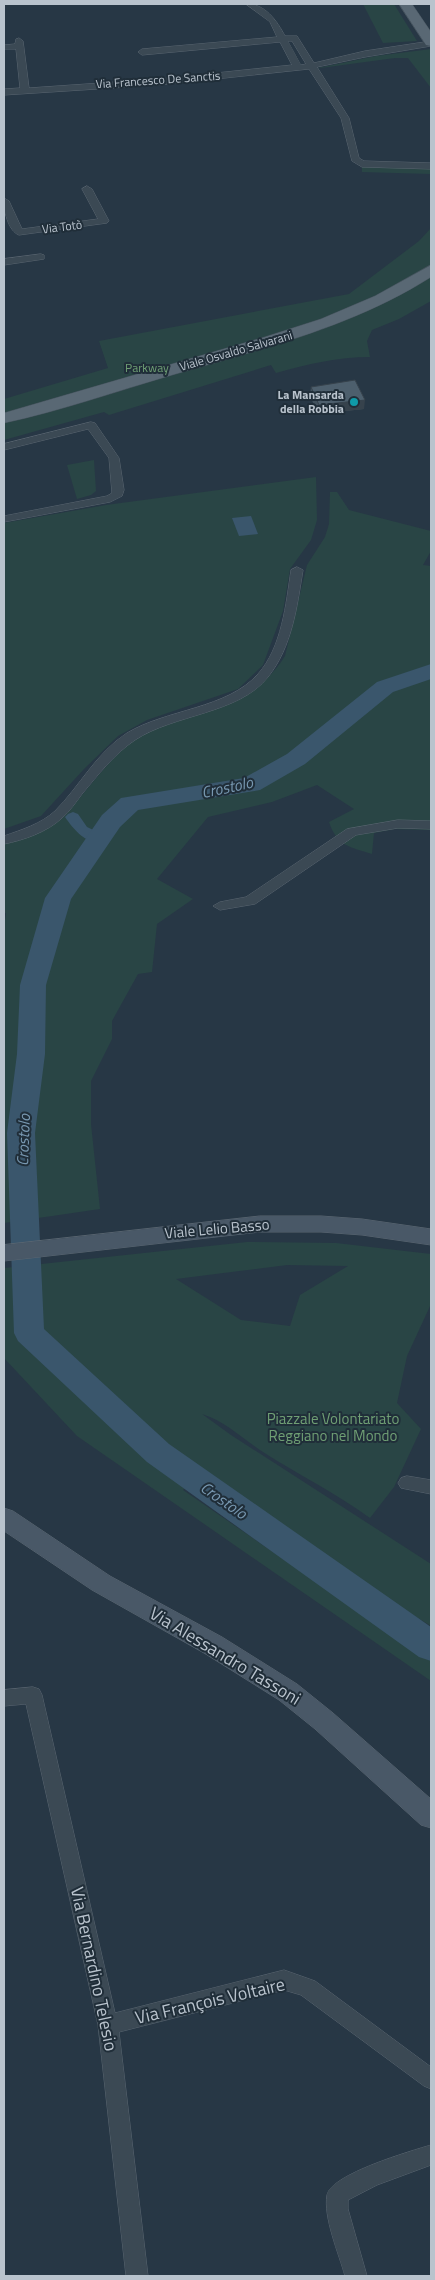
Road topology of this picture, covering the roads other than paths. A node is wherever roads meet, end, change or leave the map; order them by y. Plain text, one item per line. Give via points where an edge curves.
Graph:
1 (250, 4) edge
2 (406, 4) edge
3 (282, 40) junction
4 (431, 42) edge
5 (4, 47) edge
6 (142, 52) dead end
7 (312, 66) junction
8 (298, 68) junction
9 (25, 90) junction
10 (4, 92) edge
11 (431, 166) edge
12 (87, 189) dead end
13 (4, 201) edge
14 (41, 257) dead end
15 (4, 262) edge
16 (431, 270) edge
17 (4, 418) edge
18 (4, 447) edge
19 (4, 519) edge
20 (297, 570) dead end
21 (431, 825) edge
22 (4, 840) edge
23 (220, 906) dead end
24 (431, 1237) edge
25 (4, 1253) edge
26 (407, 1484) dead end
27 (431, 1487) edge
28 (4, 1518) edge
29 (4, 1698) edge
30 (431, 1816) edge
31 (108, 2025) junction
32 (431, 2079) edge
33 (431, 2155) edge
34 (137, 2276) edge
35 (356, 2276) edge

1 - 3 street via 273,21
2 - 4 main road
3 - 6 street
3 - 7 street via 294,38
3 - 8 street
4 - 7 street, Via Francesco De Sanctis
5 - 9 street via 19,44
7 - 8 street, Via Francesco De Sanctis
7 - 11 street via 345,118 355,159 362,164
8 - 9 street, Via Francesco De Sanctis via 158,82
9 - 10 street, Via Francesco De Sanctis
12 - 13 street, Via Totò via 104,222 19,232
14 - 15 street
16 - 17 main road, Viale Osvaldo Salvarani via 364,308 305,330
18 - 19 street via 91,425 114,458 118,494 110,500
20 - 22 street via 280,644 270,668 253,686 230,699 152,725 129,737 111,753 59,814 38,828
21 - 23 street via 398,824 352,832 250,901
24 - 25 street, Viale Lelio Basso via 362,1227 279,1223
26 - 27 street
28 - 30 street, Via Alessandro Tassoni via 101,1583 213,1645 288,1692
29 - 31 street, Via Bernardino Telesio via 33,1694
31 - 32 street, Via François Voltaire via 284,1980 308,1988
31 - 34 street, Via Bernardino Telesio
33 - 35 street via 348,2186 338,2194 337,2209

